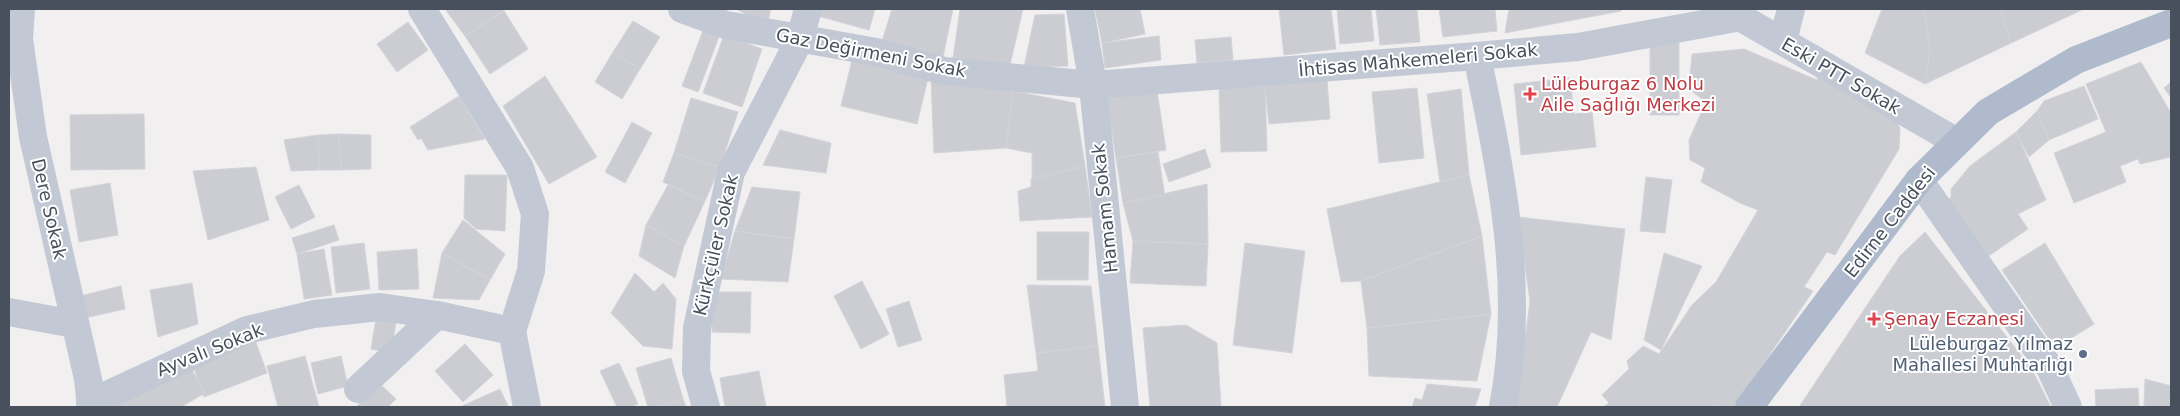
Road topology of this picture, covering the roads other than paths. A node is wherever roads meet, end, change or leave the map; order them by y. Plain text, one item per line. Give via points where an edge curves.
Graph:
1 (21, 9) edge
2 (422, 9) edge
3 (682, 9) edge
4 (808, 9) edge
5 (1080, 9) edge
6 (1790, 9) edge
7 (1734, 13) edge
8 (2171, 23) edge
9 (800, 40) junction
10 (1783, 41) junction
11 (1478, 56) junction
12 (1093, 85) junction
13 (1957, 142) junction
14 (1918, 180) junction
15 (9, 312) edge
16 (438, 315) junction
17 (74, 324) junction
18 (512, 331) junction
19 (358, 389) dead end
20 (90, 405) edge
21 (527, 407) edge
22 (706, 407) edge
23 (1125, 407) edge
24 (1503, 407) edge
25 (1749, 407) edge
26 (2068, 407) edge

1 - 17 street, Dere Sokak via 19,39 33,137
2 - 18 street via 520,168 535,214 531,272
3 - 9 street, Gaz Değirmeni Sokak via 726,25
4 - 9 street, Kürkçüler Sokak
5 - 12 street, Hamam Sokak
6 - 10 street
7 - 10 street, Eski PTT Sokak
7 - 11 street, İhtisas Mahkemeleri Sokak via 1578,46
8 - 13 main road, Edirne Caddesi via 2076,60 1988,112
9 - 12 street, Gaz Değirmeni Sokak via 876,52 944,71
9 - 22 street, Kürkçüler Sokak via 731,172 697,328 696,370
10 - 13 street, Eski PTT Sokak
11 - 12 street, İhtisas Mahkemeleri Sokak
11 - 24 street via 1509,233 1513,321
12 - 23 street, Hamam Sokak
13 - 14 main road, Edirne Caddesi
14 - 25 main road, Edirne Caddesi
14 - 26 street via 2050,368
15 - 17 street
16 - 18 street, Ayvalı Sokak
16 - 19 street
16 - 20 street, Ayvalı Sokak via 380,307 314,314 247,330
17 - 20 street, Dere Sokak via 88,379
18 - 21 street

